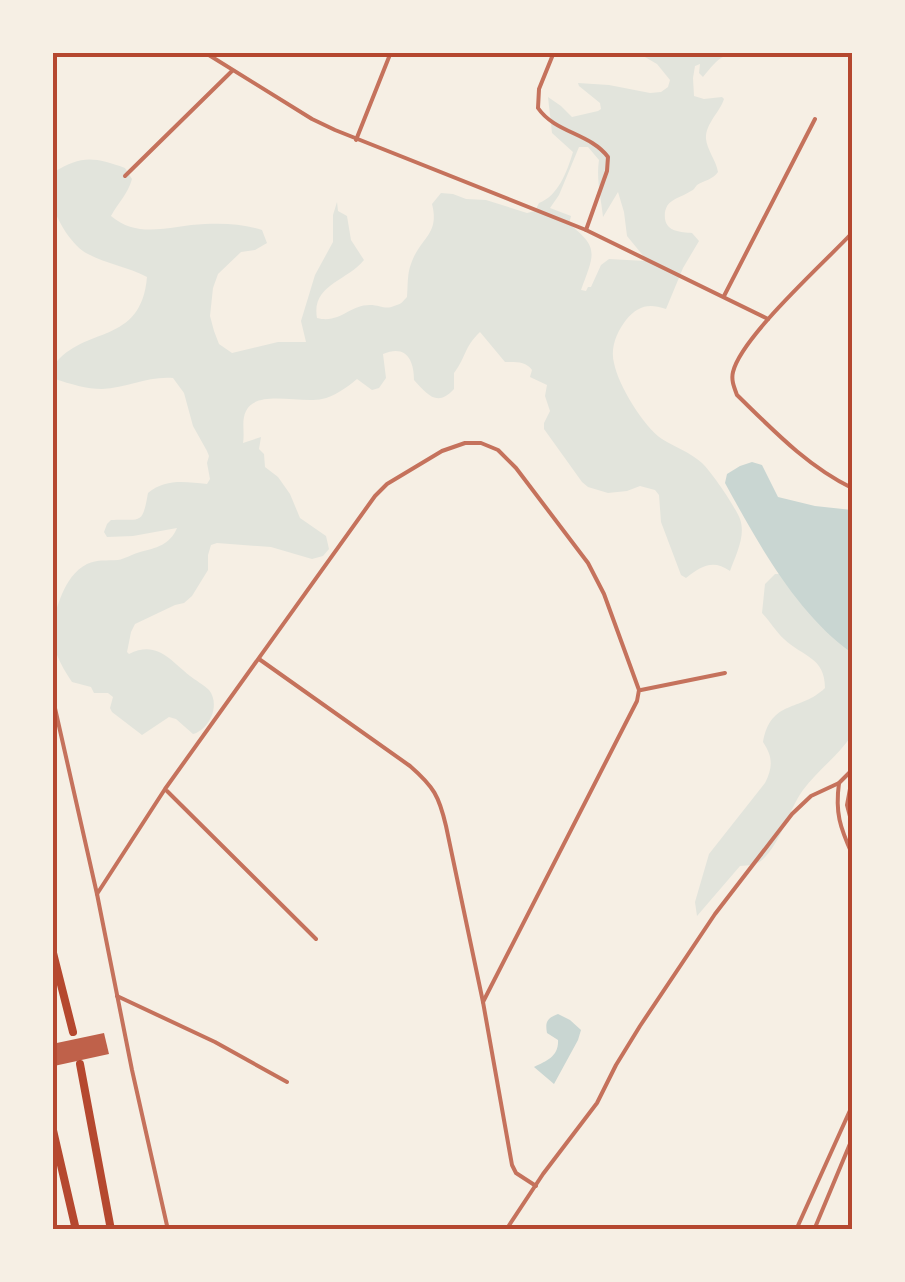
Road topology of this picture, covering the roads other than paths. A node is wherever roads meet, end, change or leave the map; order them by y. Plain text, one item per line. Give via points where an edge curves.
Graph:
1 (204, 52) edge
2 (391, 52) edge
3 (554, 52) edge
4 (233, 70) junction
5 (815, 119) dead end
6 (356, 140) junction
7 (125, 176) dead end
8 (586, 230) junction
9 (852, 233) edge
10 (724, 296) junction
11 (768, 319) junction
12 (852, 488) edge
13 (259, 659) junction
14 (725, 673) dead end
15 (639, 690) junction
16 (52, 695) edge
17 (852, 770) edge
18 (852, 778) edge
19 (839, 782) junction
20 (165, 789) junction
21 (852, 824) edge
22 (852, 854) edge
23 (98, 894) junction
24 (316, 940) dead end
25 (52, 949) edge
26 (117, 996) junction
27 (483, 1002) junction
28 (73, 1032) dead end
29 (80, 1064) dead end
30 (286, 1082) dead end
31 (852, 1106) edge
32 (52, 1126) edge
33 (852, 1140) edge
34 (536, 1186) junction
35 (76, 1230) edge
36 (110, 1230) edge
37 (168, 1230) edge
38 (506, 1230) edge
39 (796, 1230) edge
40 (814, 1230) edge

1 - 4 street
2 - 6 street
3 - 8 street via 538,108 608,157
4 - 6 street
4 - 7 street
5 - 10 street
6 - 8 street
8 - 10 street
9 - 11 street
10 - 11 street
11 - 12 street via 733,371 737,395 810,463
13 - 15 street via 387,484 442,451 481,443 516,468 588,563
13 - 20 street
13 - 27 street via 430,784 441,805
14 - 15 street
15 - 27 street
16 - 23 street
17 - 19 street
18 - 21 street
19 - 22 street via 838,819
19 - 34 street via 792,814 716,914
20 - 23 street
20 - 24 street
23 - 26 street
25 - 28 highway
26 - 30 street
26 - 37 street
27 - 34 street via 512,1165
29 - 36 highway
31 - 39 street
32 - 35 highway
33 - 40 street
34 - 38 street

